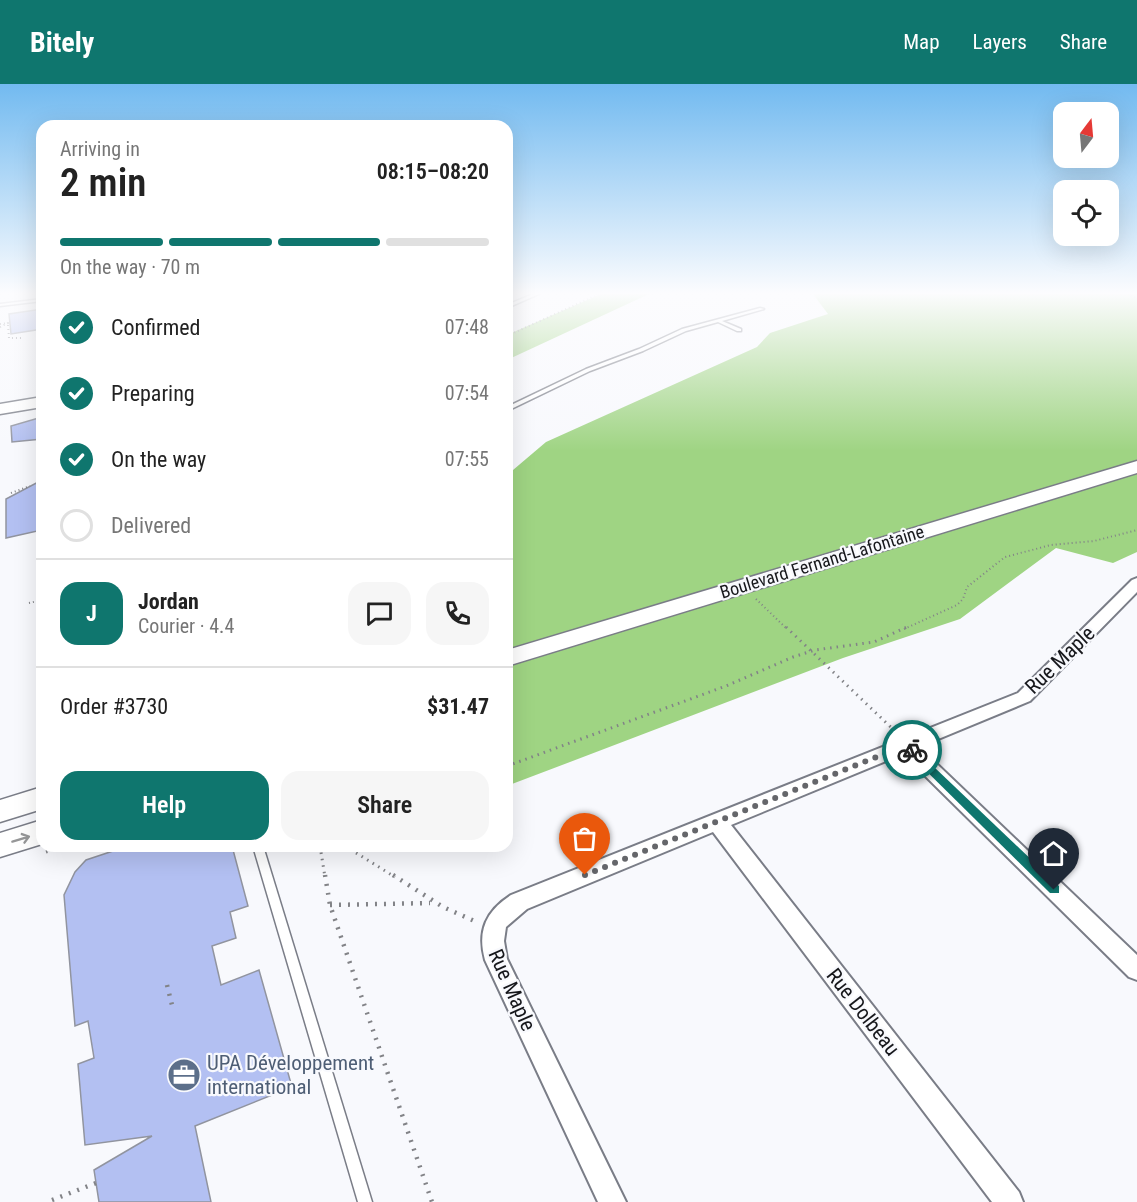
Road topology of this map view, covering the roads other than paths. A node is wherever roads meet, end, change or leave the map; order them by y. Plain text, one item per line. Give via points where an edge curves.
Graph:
1 (649, 346) edge
2 (36, 403) edge
3 (513, 406) edge
4 (0, 409) edge
5 (1137, 467) edge
6 (1137, 583) edge
7 (513, 656) edge
8 (903, 740) junction
9 (36, 800) edge
10 (0, 811) edge
11 (717, 822) junction
12 (36, 834) edge
13 (0, 845) edge
14 (260, 852) edge
15 (1137, 970) edge
16 (365, 1202) edge
17 (612, 1202) edge
18 (1009, 1202) edge

1 - 3 lane
2 - 4 street
5 - 7 street, Boulevard Fernand-Lafontaine
6 - 8 street, Rue Maple via 1030,692
8 - 11 street, Rue Maple
8 - 15 street
9 - 10 street
11 - 17 street, Rue Maple via 519,902 504,911 492,928 490,937 496,960
11 - 18 street, Rue Dolbeau
13 -> 12 street
14 - 16 lane

